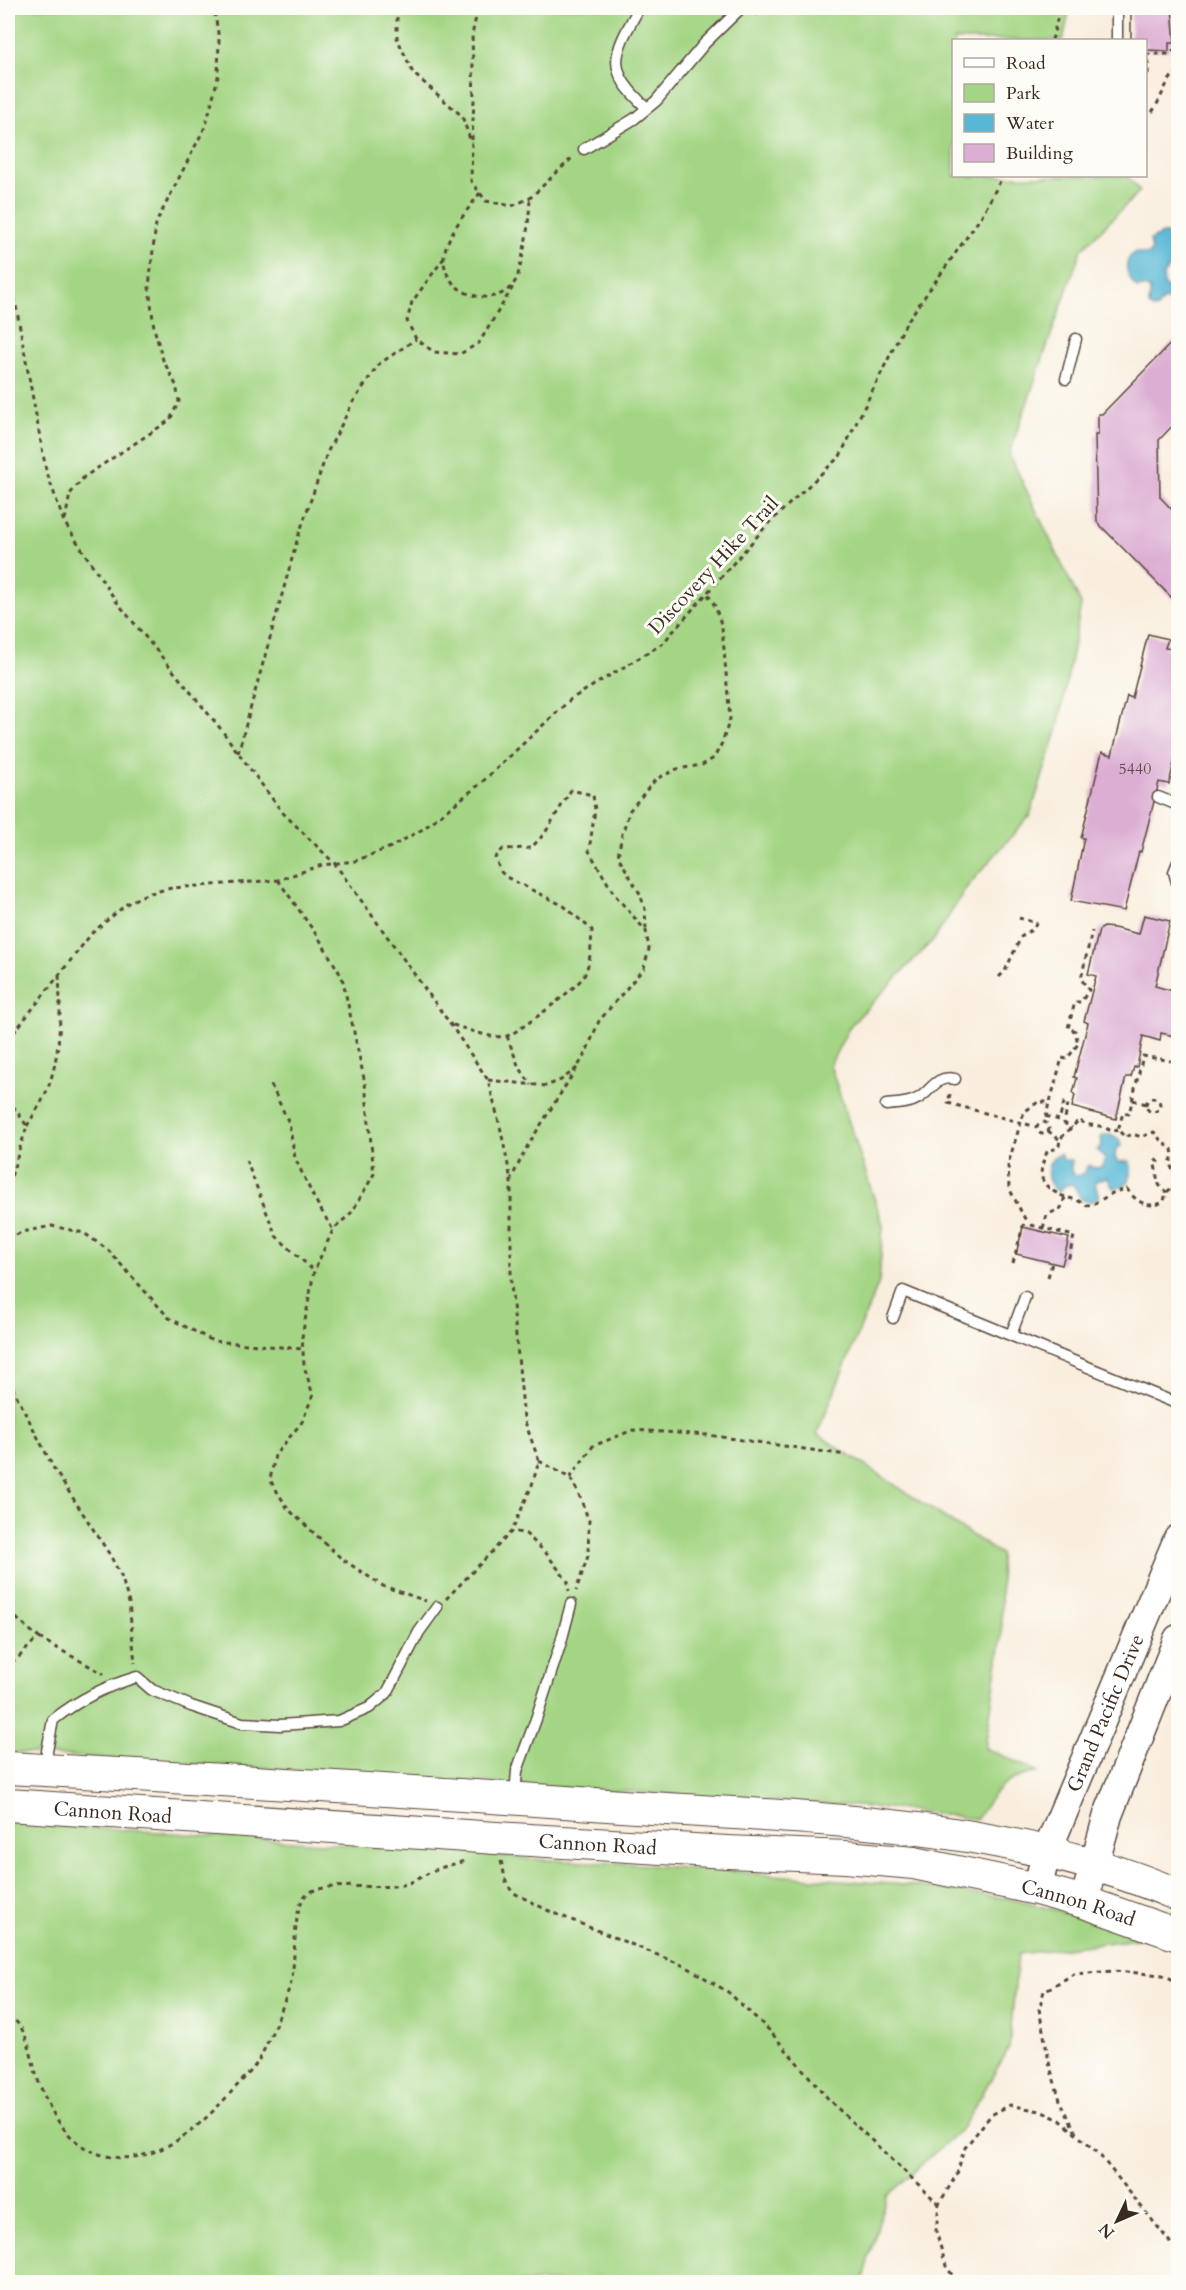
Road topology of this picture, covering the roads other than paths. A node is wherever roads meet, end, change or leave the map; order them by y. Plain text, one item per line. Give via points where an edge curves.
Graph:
1 (639, 8) edge
2 (741, 8) edge
3 (1117, 8) edge
4 (1117, 39) edge
5 (647, 108) junction
6 (584, 149) road end
7 (1076, 339) dead end
8 (1066, 379) dead end
9 (1158, 797) dead end
10 (1179, 805) edge
11 (1179, 862) edge
12 (1179, 886) edge
13 (955, 1079) dead end
14 (886, 1105) dead end
15 (1025, 1297) dead end
16 (894, 1318) dead end
17 (1011, 1335) junction
18 (1179, 1404) edge
19 (1179, 1539) edge
20 (1168, 1594) edge
21 (571, 1604) road end
22 (437, 1607) road end
23 (1179, 1639) edge
24 (8, 1768) edge
25 (48, 1770) junction
26 (515, 1798) junction
27 (8, 1805) edge
28 (1047, 1851) junction
29 (1094, 1865) junction
30 (1037, 1889) junction
31 (1179, 1895) edge
32 (1084, 1902) junction
33 (1179, 1935) edge

1 - 5 lane via 623,39 617,62 623,83
2 - 5 lane
3 - 4 lane
5 - 6 lane
7 - 8 lane
9 - 10 lane
11 - 12 lane via 1174,872
13 - 14 lane via 936,1081 919,1098
15 - 17 lane
16 - 17 lane via 903,1291
17 - 18 lane
19 - 20 street, Grand Pacific Drive
20 - 28 street, Grand Pacific Drive
21 - 26 lane via 517,1771
22 - 25 lane via 387,1693 369,1708 339,1722 242,1723 152,1690 137,1677 74,1704 53,1720
23 - 29 street, Grand Pacific Drive via 1108,1815
24 - 25 main road, Cannon Road
25 - 26 main road, Cannon Road
26 - 28 main road, Cannon Road via 916,1827
27 - 30 main road, Cannon Road via 846,1857 903,1862
28 - 29 main road, Cannon Road
28 - 30 street, Grand Pacific Drive
29 - 31 main road, Cannon Road
29 - 32 street, Grand Pacific Drive
30 - 32 main road, Cannon Road
32 - 33 main road, Cannon Road

